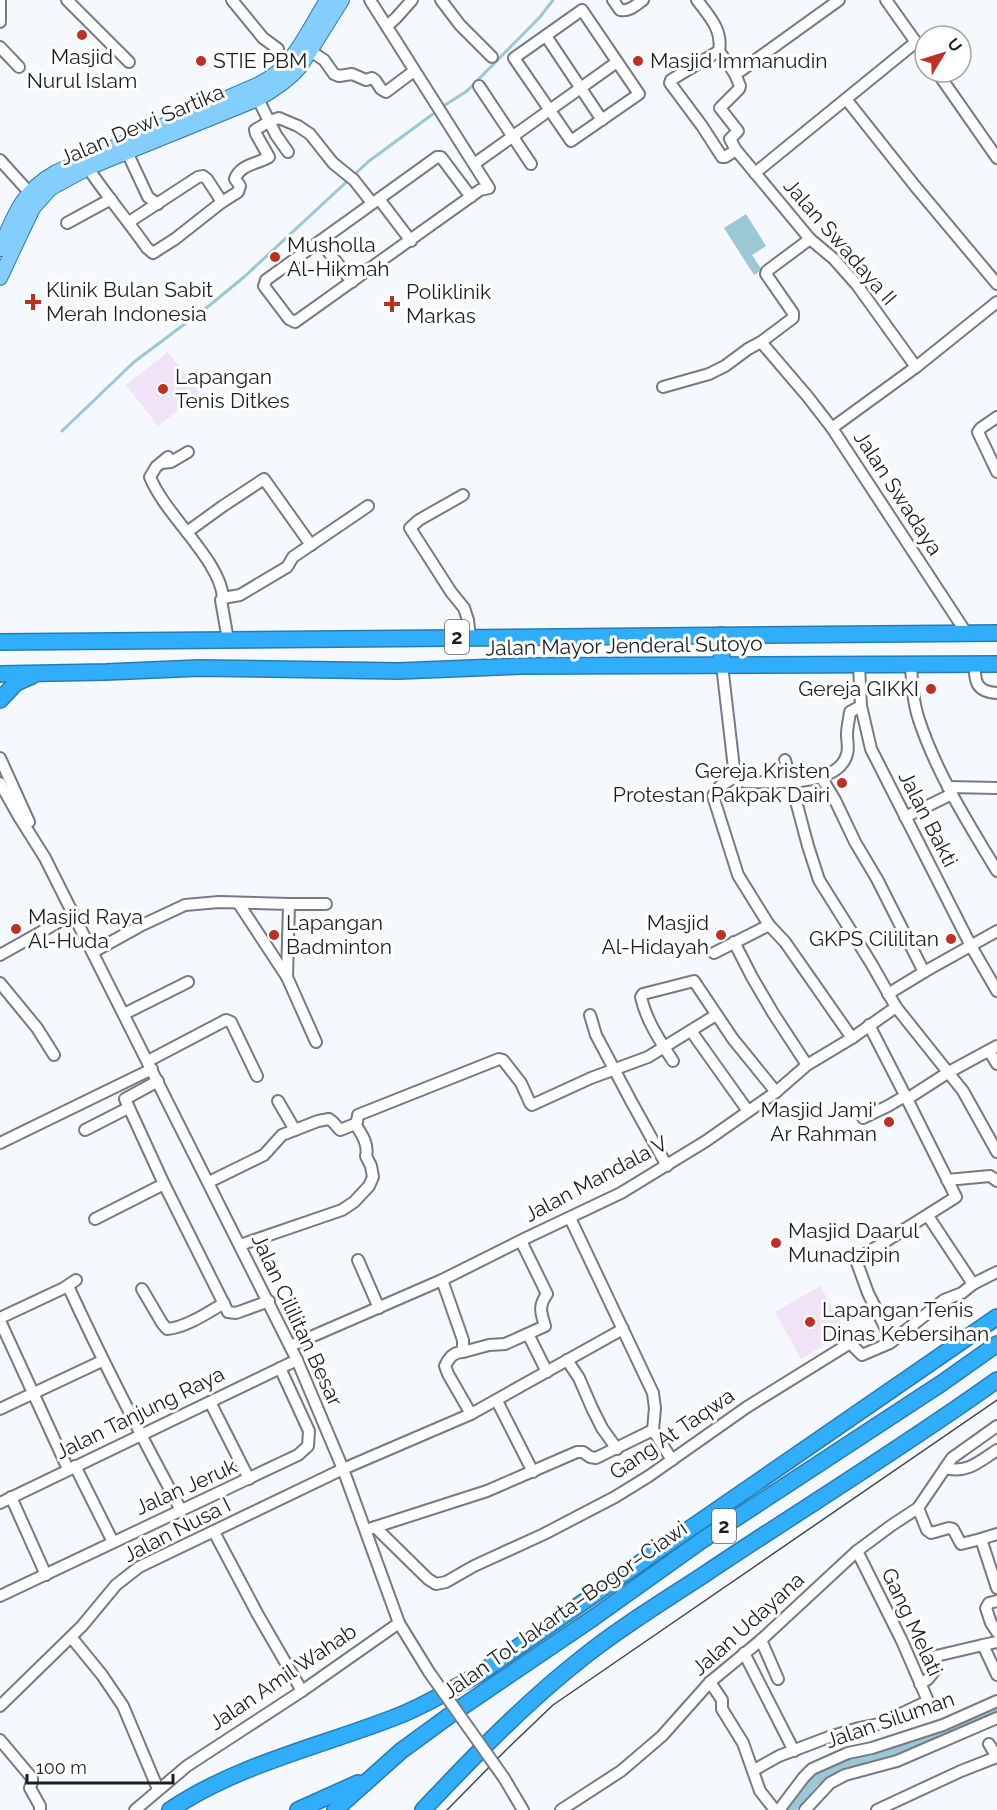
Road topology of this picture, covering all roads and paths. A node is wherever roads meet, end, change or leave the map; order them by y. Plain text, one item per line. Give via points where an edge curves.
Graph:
1 (67, 0) edge
2 (232, 0) edge
3 (327, 0) edge
4 (342, 0) edge
5 (370, 0) edge
6 (412, 0) edge
7 (441, 0) edge
8 (613, 0) edge
9 (643, 0) edge
10 (697, 0) edge
11 (839, 0) edge
12 (886, 0) edge
13 (0, 1) edge
14 (0, 22) edge
15 (387, 26) junction
16 (546, 36) junction
17 (913, 38) edge
18 (913, 44) edge
19 (0, 46) edge
20 (278, 48) dead end
21 (309, 50) junction
22 (719, 51) junction
23 (492, 57) dead end
24 (129, 62) dead end
25 (617, 62) junction
26 (19, 67) dead end
27 (414, 71) junction
28 (735, 74) junction
29 (945, 84) edge
30 (479, 86) dead end
31 (580, 88) junction
32 (258, 99) junction
33 (846, 99) junction
34 (550, 110) junction
35 (602, 120) junction
36 (270, 121) junction
37 (513, 136) junction
38 (736, 150) junction
39 (127, 152) junction
40 (288, 152) dead end
41 (997, 158) edge
42 (0, 160) edge
43 (474, 164) junction
44 (531, 164) dead end
45 (88, 168) junction
46 (755, 173) junction
47 (29, 192) junction
48 (471, 197) junction
49 (111, 199) junction
50 (376, 201) junction
51 (222, 202) junction
52 (158, 204) junction
53 (129, 222) junction
54 (66, 223) dead end
55 (810, 239) junction
56 (320, 241) junction
57 (411, 241) junction
58 (0, 249) edge
59 (0, 279) edge
60 (352, 282) junction
61 (997, 284) edge
62 (997, 302) edge
63 (761, 342) junction
64 (916, 367) junction
65 (663, 387) dead end
66 (997, 417) edge
67 (831, 428) junction
68 (188, 452) dead end
69 (997, 472) edge
70 (463, 495) dead end
71 (368, 506) dead end
72 (187, 532) junction
73 (311, 545) junction
74 (223, 598) junction
75 (997, 633) edge
76 (967, 634) junction
77 (721, 635) junction
78 (470, 637) junction
79 (228, 640) junction
80 (0, 642) edge
81 (859, 664) junction
82 (975, 664) junction
83 (997, 664) edge
84 (722, 665) junction
85 (911, 665) junction
86 (40, 673) junction
87 (0, 674) edge
88 (997, 693) edge
89 (0, 700) edge
90 (861, 706) junction
91 (0, 758) edge
92 (785, 760) dead end
93 (735, 777) junction
94 (821, 777) junction
95 (0, 783) edge
96 (791, 783) junction
97 (997, 788) edge
98 (950, 790) junction
99 (906, 817) junction
100 (36, 842) junction
101 (997, 871) edge
102 (238, 904) junction
103 (289, 904) junction
104 (326, 904) dead end
105 (73, 914) junction
106 (769, 925) junction
107 (997, 931) edge
108 (734, 942) junction
109 (970, 946) junction
110 (93, 952) junction
111 (714, 953) dead end
112 (0, 956) edge
113 (924, 972) junction
114 (287, 977) junction
115 (188, 982) dead end
116 (0, 985) edge
117 (997, 991) edge
118 (888, 994) junction
119 (896, 1007) junction
120 (124, 1014) junction
121 (590, 1015) dead end
122 (716, 1015) junction
123 (869, 1025) junction
124 (691, 1031) junction
125 (852, 1038) junction
126 (316, 1042) dead end
127 (665, 1048) junction
128 (993, 1049) edge
129 (54, 1055) dead end
130 (673, 1061) dead end
131 (997, 1064) edge
132 (150, 1065) junction
133 (807, 1065) junction
134 (614, 1069) junction
135 (949, 1072) junction
136 (257, 1076) dead end
137 (158, 1081) junction
138 (776, 1092) junction
139 (906, 1098) junction
140 (278, 1101) dead end
141 (128, 1108) junction
142 (748, 1112) junction
143 (863, 1118) dead end
144 (355, 1124) junction
145 (85, 1130) dead end
146 (295, 1130) junction
147 (0, 1143) edge
148 (997, 1152) edge
149 (667, 1166) junction
150 (947, 1180) junction
151 (997, 1181) edge
152 (208, 1182) junction
153 (164, 1184) junction
154 (928, 1216) junction
155 (570, 1218) junction
156 (95, 1219) dead end
157 (521, 1241) junction
158 (240, 1245) junction
159 (358, 1260) dead end
160 (997, 1272) edge
161 (442, 1280) junction
162 (973, 1284) junction
163 (142, 1289) dead end
164 (269, 1301) junction
165 (224, 1303) junction
166 (379, 1308) junction
167 (997, 1317) edge
168 (0, 1319) edge
169 (623, 1329) junction
170 (528, 1334) junction
171 (892, 1341) junction
172 (997, 1344) edge
173 (290, 1346) junction
174 (463, 1352) junction
175 (297, 1360) junction
176 (567, 1360) junction
177 (102, 1361) junction
178 (280, 1368) junction
179 (548, 1372) junction
180 (997, 1380) edge
181 (32, 1394) junction
182 (497, 1401) junction
183 (210, 1402) junction
184 (0, 1409) edge
185 (471, 1414) junction
186 (997, 1426) edge
187 (653, 1430) junction
188 (140, 1436) junction
189 (617, 1449) junction
190 (997, 1450) edge
191 (672, 1460) junction
192 (72, 1467) junction
193 (945, 1468) junction
194 (343, 1469) junction
195 (533, 1472) junction
196 (249, 1479) junction
197 (3, 1499) edge
198 (918, 1508) junction
199 (181, 1510) junction
200 (370, 1528) junction
201 (214, 1532) junction
202 (997, 1534) edge
203 (981, 1539) junction
204 (112, 1542) junction
205 (857, 1551) junction
206 (46, 1575) junction
207 (997, 1588) edge
208 (0, 1596) edge
209 (997, 1601) edge
210 (399, 1623) junction
211 (997, 1632) edge
212 (71, 1637) junction
213 (761, 1640) junction
214 (997, 1642) edge
215 (983, 1645) junction
216 (744, 1653) junction
217 (997, 1675) edge
218 (778, 1679) dead end
219 (710, 1682) junction
220 (920, 1684) junction
221 (302, 1691) junction
222 (997, 1701) edge
223 (0, 1706) edge
224 (997, 1718) edge
225 (0, 1740) edge
226 (989, 1744) dead end
227 (794, 1751) junction
228 (997, 1757) edge
229 (754, 1770) junction
230 (371, 1776) junction
231 (158, 1789) junction
232 (40, 1810) edge
233 (135, 1810) edge
234 (170, 1810) edge
235 (298, 1810) edge
236 (334, 1810) edge
237 (423, 1810) edge
238 (523, 1810) edge
239 (561, 1810) edge
240 (777, 1810) edge
241 (804, 1810) edge
242 (877, 1810) edge

1 - 24 street
2 - 20 street via 263,38
3 - 47 main road, Jalan Dewi Sartika via 284,67 269,79 56,172
4 - 21 main road, Jalan Dewi Sartika
5 - 15 street
6 - 15 street
7 - 23 street
8 - 9 street via 623,11
10 - 22 street via 718,31
11 - 28 street
12 - 17 street
13 - 14 street
15 - 27 street
16 - 25 street via 582,10
16 - 31 street
16 - 34 street via 514,58
18 - 33 street
19 - 26 street
21 - 27 street via 324,60 334,74 372,78 386,92
21 - 32 main road, Jalan Dewi Sartika via 293,75
22 - 28 street
22 - 38 street via 670,83 722,157
25 - 31 street
25 - 35 street via 639,94
27 - 43 street
28 - 38 street via 739,89 720,108 738,131 730,139
29 - 41 street
30 - 37 street
31 - 34 street
31 - 35 street
32 - 36 street
32 - 39 main road, Jalan Dewi Sartika
33 - 46 street
33 - 61 street
34 - 35 street via 571,141
34 - 37 street
36 - 40 street
36 - 50 street via 279,118 310,134 333,163
36 - 51 street via 255,130 268,157 243,168 235,179 240,189
37 - 43 street
37 - 44 street
38 - 46 street, Jalan Swadaya II
39 - 45 main road, Jalan Dewi Sartika
39 - 52 street via 148,197
42 - 47 street
43 - 48 street via 489,188
45 - 49 street
45 - 59 main road, Jalan Dewi Sartika via 42,195 25,222
46 - 55 street, Jalan Swadaya II
47 - 58 main road, Jalan Dewi Sartika via 18,207
48 - 50 street via 439,156
48 - 57 street
49 - 53 street
49 - 54 street
50 - 56 street
50 - 57 street
51 - 52 street via 204,176
51 - 53 street via 156,252 147,248
52 - 53 street
55 - 63 street via 766,273 794,315
55 - 64 street, Jalan Swadaya II via 857,285
56 - 60 street
56 - 60 street via 264,284 289,319 295,322
57 - 60 street
62 - 64 street, Jalan Swadaya
63 - 65 street via 709,374
63 - 67 street
64 - 67 street, Jalan Swadaya
66 - 69 street via 978,432
67 - 76 street, Jalan Swadaya
68 - 72 street via 171,462 164,460 150,477 162,501
70 - 78 street via 410,528 464,608
71 - 73 street
72 - 73 street via 264,479
72 - 74 street via 221,584
73 - 74 street via 287,567 240,596
74 - 79 street
75 - 76 highway, Jalan Mayor Jenderal Sutoyo / 2
76 - 77 highway, Jalan Mayor Jenderal Sutoyo / 2
77 - 78 highway, Jalan Mayor Jenderal Sutoyo / 2
77 - 84 highway
78 - 79 highway, Jalan Mayor Jenderal Sutoyo / 2
79 - 80 highway, Jalan Mayor Jenderal Sutoyo / 2
81 - 84 highway, Jalan Mayor Jenderal Sutoyo / 2
81 - 85 highway, Jalan Mayor Jenderal Sutoyo / 2
81 - 90 street, Jalan Bakti
82 - 83 highway, Jalan Mayor Jenderal Sutoyo / 2
82 - 85 highway, Jalan Mayor Jenderal Sutoyo / 2
82 - 88 street via 974,675 983,691
84 - 86 highway, Jalan Mayor Jenderal Sutoyo / 2 via 399,671 199,668
84 - 93 street
85 - 98 street via 919,719
86 - 87 highway, Jalan Mayor Jenderal Sutoyo / 2
86 - 89 highway via 16,684
90 - 94 street via 850,712 843,764
90 - 99 street, Jalan Bakti via 871,749
91 - 100 street, Jalan Cililitan Besar
92 - 96 street
93 - 96 street via 745,782
93 - 106 street via 716,790 714,799 738,875
94 - 96 street
94 - 113 street
95 - 100 street, Jalan Cililitan Besar
96 - 118 street via 819,880
97 - 98 street
98 - 99 street
98 - 101 street
99 - 109 street, Jalan Bakti
100 - 105 street, Jalan Cililitan Besar
102 - 103 street
102 - 110 street via 185,906
102 - 114 street
103 - 104 street
103 - 114 street
105 - 110 street, Jalan Cililitan Besar
105 - 112 street
106 - 108 street
106 - 125 street
107 - 109 street
108 - 111 street
108 - 133 street
109 - 113 street
109 - 117 street, Jalan Bakti
110 - 120 street, Jalan Cililitan Besar
113 - 118 street
114 - 126 street
115 - 120 street
116 - 129 street via 37,1028
118 - 119 street
119 - 123 street, Jalan Mandala V
119 - 135 street
120 - 132 street, Jalan Cililitan Besar
121 - 134 street
122 - 124 street
122 - 127 street via 694,981 642,995
122 - 138 street
123 - 125 street, Jalan Mandala V
123 - 139 street
124 - 127 street
124 - 142 street
125 - 133 street, Jalan Mandala V
127 - 130 street
127 - 134 street
128 - 131 street
128 - 135 street
132 - 136 street via 226,1020 231,1022
132 - 137 street, Jalan Cililitan Besar
132 - 147 street
133 - 138 street, Jalan Mandala V
134 - 144 street via 532,1105 521,1083 499,1059 358,1115
134 - 149 street
135 - 139 street
135 - 148 street
137 - 141 street via 125,1099
137 - 152 street, Jalan Cililitan Besar
138 - 142 street, Jalan Mandala V
139 - 143 street
139 - 150 street
140 - 146 street
141 - 145 street
141 - 153 street
142 - 149 street, Jalan Mandala V
144 - 146 street via 340,1130 328,1119
144 - 158 street via 366,1143 373,1173 359,1198 342,1210
146 - 152 street via 282,1135 264,1155
149 - 155 street, Jalan Mandala V
150 - 151 street via 990,1176
150 - 154 street via 955,1198
152 - 158 street, Jalan Cililitan Besar
153 - 156 street
153 - 165 street
154 - 162 street
154 - 171 street via 856,1260
155 - 157 street, Jalan Mandala V
155 - 169 street
157 - 161 street, Jalan Mandala V
157 - 170 street via 547,1294 540,1307 545,1326
158 - 164 street, Jalan Cililitan Besar
159 - 166 street
160 - 162 street, Gang At Taqwa
161 - 166 street, Jalan Mandala V
161 - 174 street via 463,1341
162 - 171 street, Gang At Taqwa via 945,1300
163 - 165 street via 167,1329 182,1326
164 - 165 street via 231,1314
164 - 173 street, Jalan Cililitan Besar
166 - 173 street, Jalan Mandala V
167 - 234 highway via 479,1674 426,1704 255,1767
168 - 177 street via 72,1283
168 - 181 street
169 - 176 street, Jalan Nusa I
169 - 187 street via 653,1393
170 - 174 street via 505,1344
170 - 179 street
171 - 191 street, Gang At Taqwa via 866,1355 847,1345 747,1407
172 - 230 highway, Jalan Tol Jakarta–Bogor–Ciawi / 2 via 701,1541 453,1713
173 - 175 street, Jalan Cililitan Besar
174 - 185 street via 454,1353 445,1366
175 - 178 street, Jalan Tanjung Raya
175 - 194 street, Jalan Cililitan Besar
176 - 179 street, Jalan Nusa I
176 - 189 street
177 - 181 street
177 - 188 street
178 - 183 street, Jalan Tanjung Raya
178 - 196 street, Jalan Jeruk via 309,1431 308,1446
179 - 182 street, Jalan Nusa I
180 - 237 highway, 2 via 583,1658 485,1744
181 - 184 street
181 - 192 street
182 - 185 street, Jalan Nusa I
182 - 195 street
183 - 188 street, Jalan Tanjung Raya
183 - 196 street
185 - 194 street, Jalan Nusa I
186 - 193 street, Jalan Udayana via 952,1458
187 - 189 street
187 - 191 street
188 - 192 street, Jalan Tanjung Raya
188 - 199 street
189 - 195 street via 596,1458 578,1452
190 - 193 street via 969,1468
191 - 200 street, Gang At Taqwa via 596,1508 442,1584 428,1579
192 - 197 street, Jalan Tanjung Raya
192 - 204 street
193 - 198 street, Jalan Udayana
194 - 200 street, Jalan Cililitan Besar
194 - 201 street, Jalan Nusa I
195 - 200 street via 488,1491
196 - 199 street, Jalan Jeruk
197 - 206 street
198 - 203 street via 931,1533 953,1528 961,1544
198 - 205 street, Jalan Udayana
199 - 204 street, Jalan Jeruk
200 - 210 street, Jalan Cililitan Besar
201 - 212 street, Jalan Nusa I via 130,1573
201 - 221 street
202 - 203 street
203 - 207 street
204 - 206 street, Jalan Jeruk
205 - 213 street, Jalan Udayana
205 - 220 street, Gang Melati
206 - 208 street, Jalan Jeruk
209 - 211 street via 986,1608
210 - 221 street, Jalan Amil Wahab
210 - 238 street, Jalan Cililitan Besar, bridge
212 - 223 street, Jalan Nusa I
212 - 231 street via 123,1706
213 - 216 street, Jalan Udayana
213 - 218 street
214 - 215 street
215 - 217 street
215 - 220 street via 936,1656 932,1661 936,1669
216 - 219 street, Jalan Udayana
216 - 227 street
219 - 229 street
219 - 239 street, Jalan Udayana via 662,1736 621,1771
220 - 227 street, Gang Melati via 928,1701 889,1722 858,1728
221 - 231 street, Jalan Amil Wahab
222 - 240 street, Jalan Siluman via 943,1725 848,1753 812,1769
224 - 241 street via 897,1761 846,1775 830,1783
225 - 232 street via 32,1778 30,1788
226 - 228 street
227 - 229 street, Gang Melati
228 - 242 street
229 - 240 street via 760,1791
230 - 235 highway, Jalan Tol Jakarta–Bogor–Ciawi / 2
230 - 236 highway, Jalan Tol Jakarta–Bogor–Ciawi / 2
231 - 233 street, Jalan Amil Wahab

